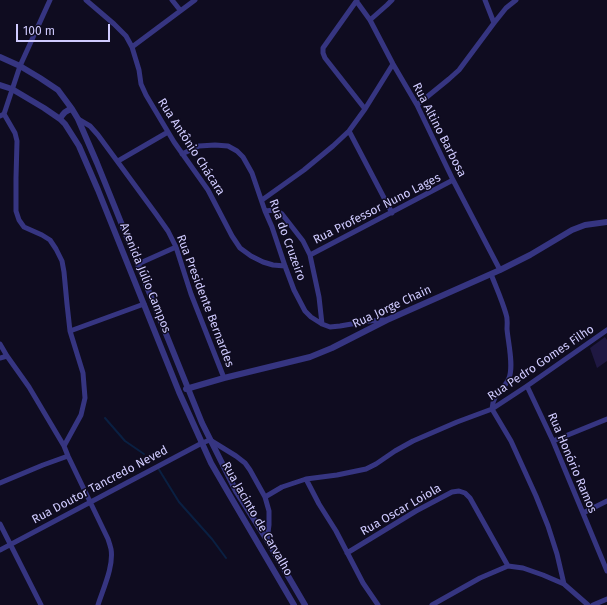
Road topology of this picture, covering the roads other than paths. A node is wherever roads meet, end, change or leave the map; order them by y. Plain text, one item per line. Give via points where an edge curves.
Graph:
1 (50, 0) edge
2 (86, 0) edge
3 (172, 0) edge
4 (195, 0) edge
5 (392, 0) edge
6 (485, 0) edge
7 (516, 0) edge
8 (357, 1) edge
9 (180, 10) junction
10 (370, 20) junction
11 (494, 23) junction
12 (132, 47) junction
13 (0, 57) edge
14 (393, 64) junction
15 (20, 66) junction
16 (0, 85) edge
17 (12, 89) junction
18 (417, 105) junction
19 (72, 109) junction
20 (365, 109) junction
21 (2, 115) edge
22 (60, 119) junction
23 (78, 119) junction
24 (65, 124) junction
25 (349, 131) junction
26 (168, 132) junction
27 (182, 154) junction
28 (118, 161) junction
29 (454, 180) junction
30 (262, 200) junction
31 (265, 211) junction
32 (392, 213) junction
33 (607, 222) edge
34 (176, 247) junction
35 (310, 255) junction
36 (138, 264) junction
37 (284, 266) junction
38 (500, 270) junction
39 (491, 274) junction
40 (144, 304) junction
41 (388, 320) junction
42 (322, 324) junction
43 (607, 330) edge
44 (70, 331) junction
45 (0, 344) edge
46 (7, 356) junction
47 (0, 358) edge
48 (180, 368) junction
49 (171, 372) junction
50 (224, 378) junction
51 (527, 386) junction
52 (189, 389) junction
53 (179, 392) junction
54 (492, 409) junction
55 (607, 419) edge
56 (210, 440) junction
57 (553, 441) junction
58 (202, 443) junction
59 (64, 446) junction
60 (68, 456) junction
61 (306, 479) junction
62 (0, 483) edge
63 (236, 490) junction
64 (229, 494) junction
65 (265, 497) junction
66 (607, 501) edge
67 (90, 502) junction
68 (583, 512) junction
69 (0, 524) edge
70 (267, 540) junction
71 (10, 544) junction
72 (0, 550) edge
73 (347, 553) junction
74 (508, 566) junction
75 (607, 571) edge
76 (564, 584) junction
77 (298, 592) junction
78 (289, 597) junction
79 (607, 599) edge
80 (41, 605) edge
81 (98, 605) edge
82 (294, 605) edge
83 (305, 605) edge
84 (378, 605) edge
85 (432, 605) edge
86 (588, 605) edge
87 (593, 605) edge

1 - 15 street
2 - 12 street, Rua Antônio Chácara via 126,36
3 - 9 street
4 - 9 street
5 - 10 street
6 - 11 street
7 - 11 street
8 - 10 street, Rua Altino Barbosa
8 - 20 street via 326,42 323,53
9 - 12 street
10 - 14 street, Rua Altino Barbosa
11 - 18 street via 460,70
12 - 26 street, Rua Antônio Chácara via 141,84
13 - 15 street
14 - 18 street, Rua Altino Barbosa
14 - 20 street
15 - 17 street
15 - 19 street via 58,90
16 - 17 street, Avenida Júlio Campos
17 - 21 street
17 - 22 street, Avenida Júlio Campos
18 - 29 street, Rua Altino Barbosa
19 - 22 street via 64,112
19 - 23 street
20 - 25 street
21 - 44 street via 15,133 17,141 16,212 24,227 50,240 62,261
22 - 24 street, Avenida Júlio Campos
23 - 24 street
23 - 28 street, Rua Presidente Bernardes via 90,126
23 - 36 street
24 - 40 street, Avenida Júlio Campos via 79,146
25 - 30 street via 304,170
25 - 32 street
26 - 27 street, Rua Antônio Chácara
26 - 28 street
27 - 30 street, Rua do Cruzeiro via 199,146 216,145 228,146 237,151 243,156 252,173
27 - 37 street, Rua Antônio Chácara via 208,190 240,248 263,262
28 - 34 street, Rua Presidente Bernardes via 168,231
29 - 32 street, Rua Professor Nuno Lages
29 - 38 street, Rua Altino Barbosa
30 - 31 street, Rua do Cruzeiro
31 - 35 street via 275,210 282,214 303,241
31 - 37 street, Rua do Cruzeiro
32 - 35 street, Rua Professor Nuno Lages
33 - 38 street, Rua Jorge Chain via 572,230
34 - 36 street
34 - 50 street, Rua Presidente Bernardes via 191,294
35 - 42 street
36 - 48 street
37 - 42 street, Rua do Cruzeiro via 305,311
38 - 39 street, Rua Jorge Chain
39 - 41 street, Rua Jorge Chain
39 - 54 street via 507,316 511,370 506,384 492,403
40 - 44 street
40 - 49 street, Avenida Júlio Campos
41 - 42 street via 330,327
41 - 50 street, Rua Jorge Chain via 310,357
43 - 51 street, Rua Pedro Gomes Filho
44 - 59 street via 83,373 85,398 81,414
45 - 46 street
46 - 47 street
46 - 59 street
48 - 49 street
48 - 52 street
49 - 53 street, Avenida Júlio Campos
50 - 52 street, Rua Jorge Chain
51 - 54 street, Rua Pedro Gomes Filho
51 - 57 street, Rua Honório Ramos
52 - 53 street, Rua Jorge Chain
52 - 56 street
53 - 58 street, Avenida Júlio Campos
54 - 61 street, Rua Pedro Gomes Filho via 413,441 366,469
54 - 76 street via 511,441 536,496 557,554
55 - 57 street
56 - 58 street, Rua Doutor Tancredo Neved
56 - 63 street
56 - 65 street via 245,462
57 - 68 street, Rua Honório Ramos
58 - 64 street, Rua Jacinto de Carvalho
58 - 67 street, Rua Doutor Tancredo Neved
59 - 60 street
60 - 62 street
60 - 67 street
61 - 65 street, Rua Pedro Gomes Filho via 282,487
61 - 73 street
63 - 64 street
63 - 70 street
64 - 78 street, Rua Jacinto de Carvalho
65 - 70 street via 269,511
66 - 68 street
67 - 71 street, Rua Doutor Tancredo Neved
67 - 81 street via 111,549 110,566
68 - 75 street, Rua Honório Ramos
69 - 71 street
70 - 77 street
71 - 72 street, Rua Doutor Tancredo Neved
71 - 80 street
73 - 74 street, Rua Oscar Loiola via 416,511 452,492 459,491 470,498
73 - 84 street
74 - 76 street via 523,568
74 - 85 street via 480,578
76 - 86 street
77 - 78 street
77 - 83 street
78 - 82 street, Rua Jacinto de Carvalho
79 - 87 street

